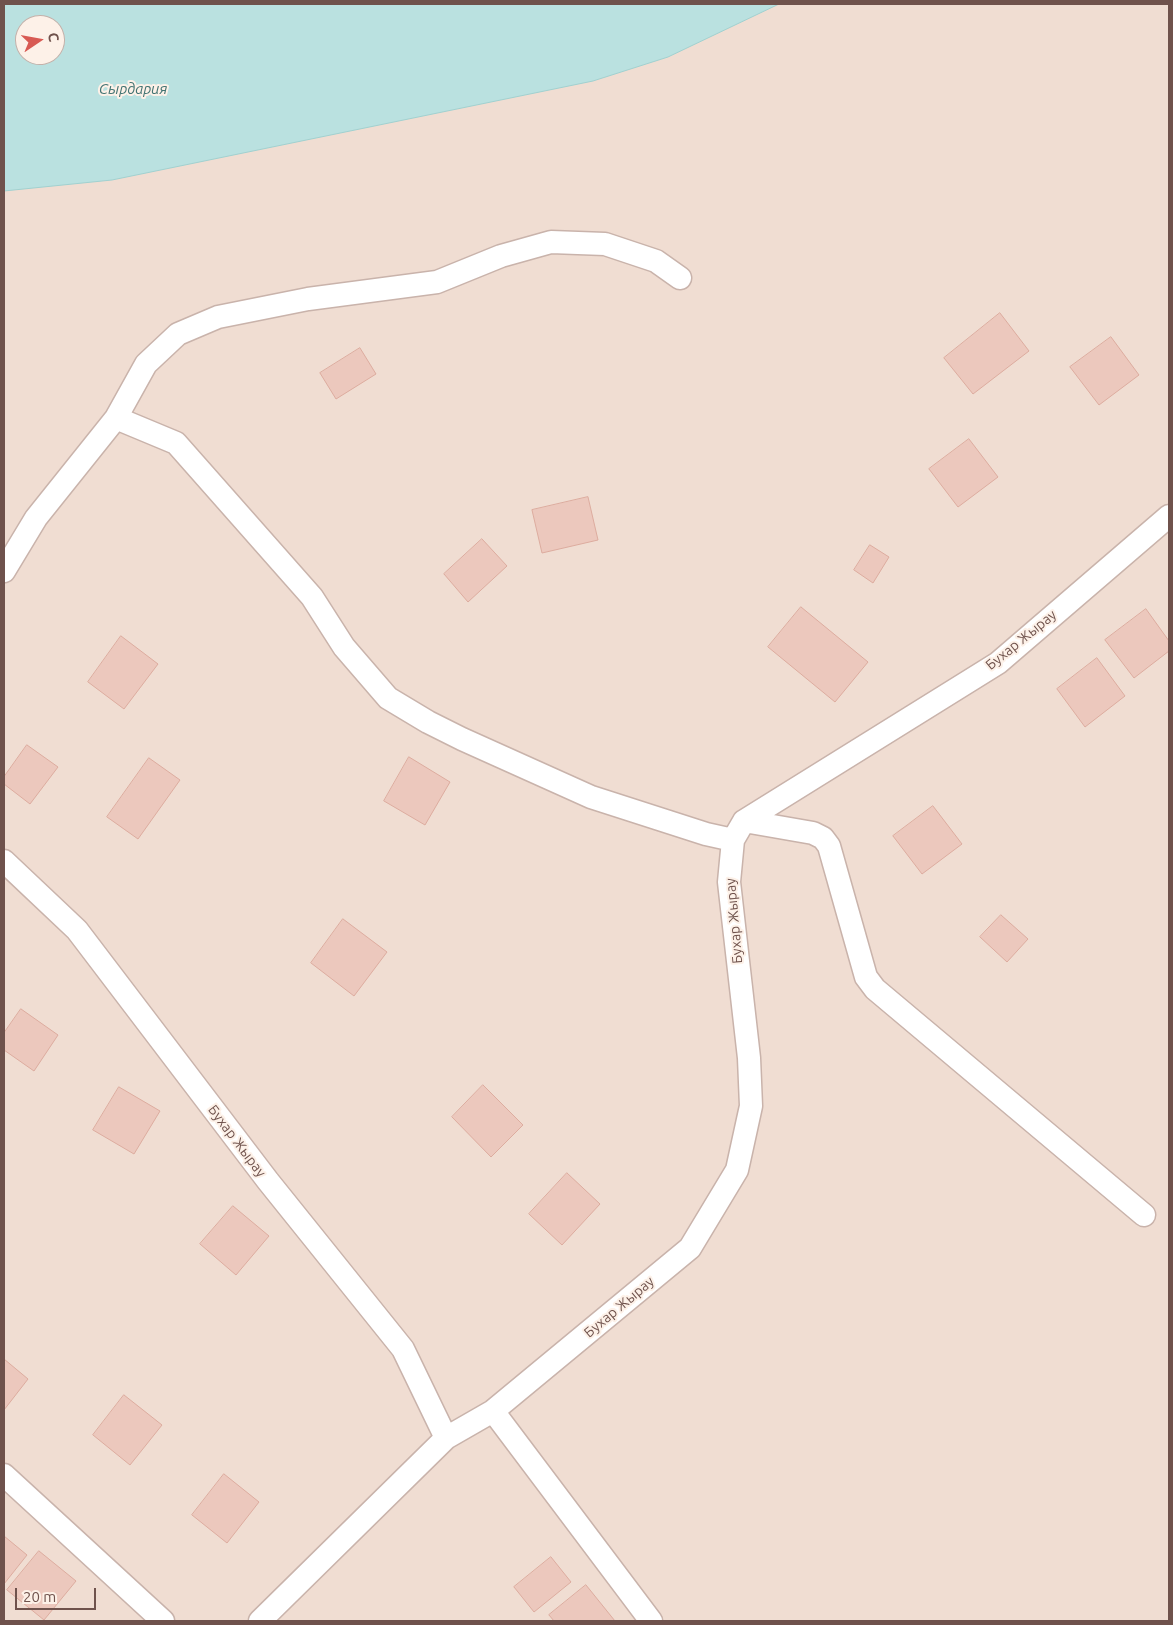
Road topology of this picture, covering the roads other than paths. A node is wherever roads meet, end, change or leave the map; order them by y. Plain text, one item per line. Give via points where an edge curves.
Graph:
1 (680, 278) dead end
2 (116, 418) junction
3 (1169, 516) edge
4 (4, 571) edge
5 (744, 821) junction
6 (733, 840) junction
7 (4, 861) edge
8 (1144, 1215) dead end
9 (493, 1411) junction
10 (446, 1438) junction
11 (4, 1475) edge
12 (163, 1621) edge
13 (260, 1621) edge
14 (651, 1621) edge

1 - 2 street via 656,261 605,244 551,242 501,256 437,282 308,299 218,317 178,334 146,364
2 - 4 street via 36,518
2 - 6 street via 176,443 312,597 344,647 388,698 462,739 591,797
3 - 5 street, Бухар Жырау via 998,662
5 - 6 street, Бухар Жырау
5 - 8 street via 814,833 823,838 829,846 866,978 875,989
6 - 9 street, Бухар Жырау via 728,882 749,1058 751,1106 738,1170 690,1248
7 - 10 street, Бухар Жырау via 77,930 268,1181 402,1349
9 - 10 street, Бухар Жырау
9 - 14 street
10 - 13 street, Бухар Жырау
11 - 12 street

